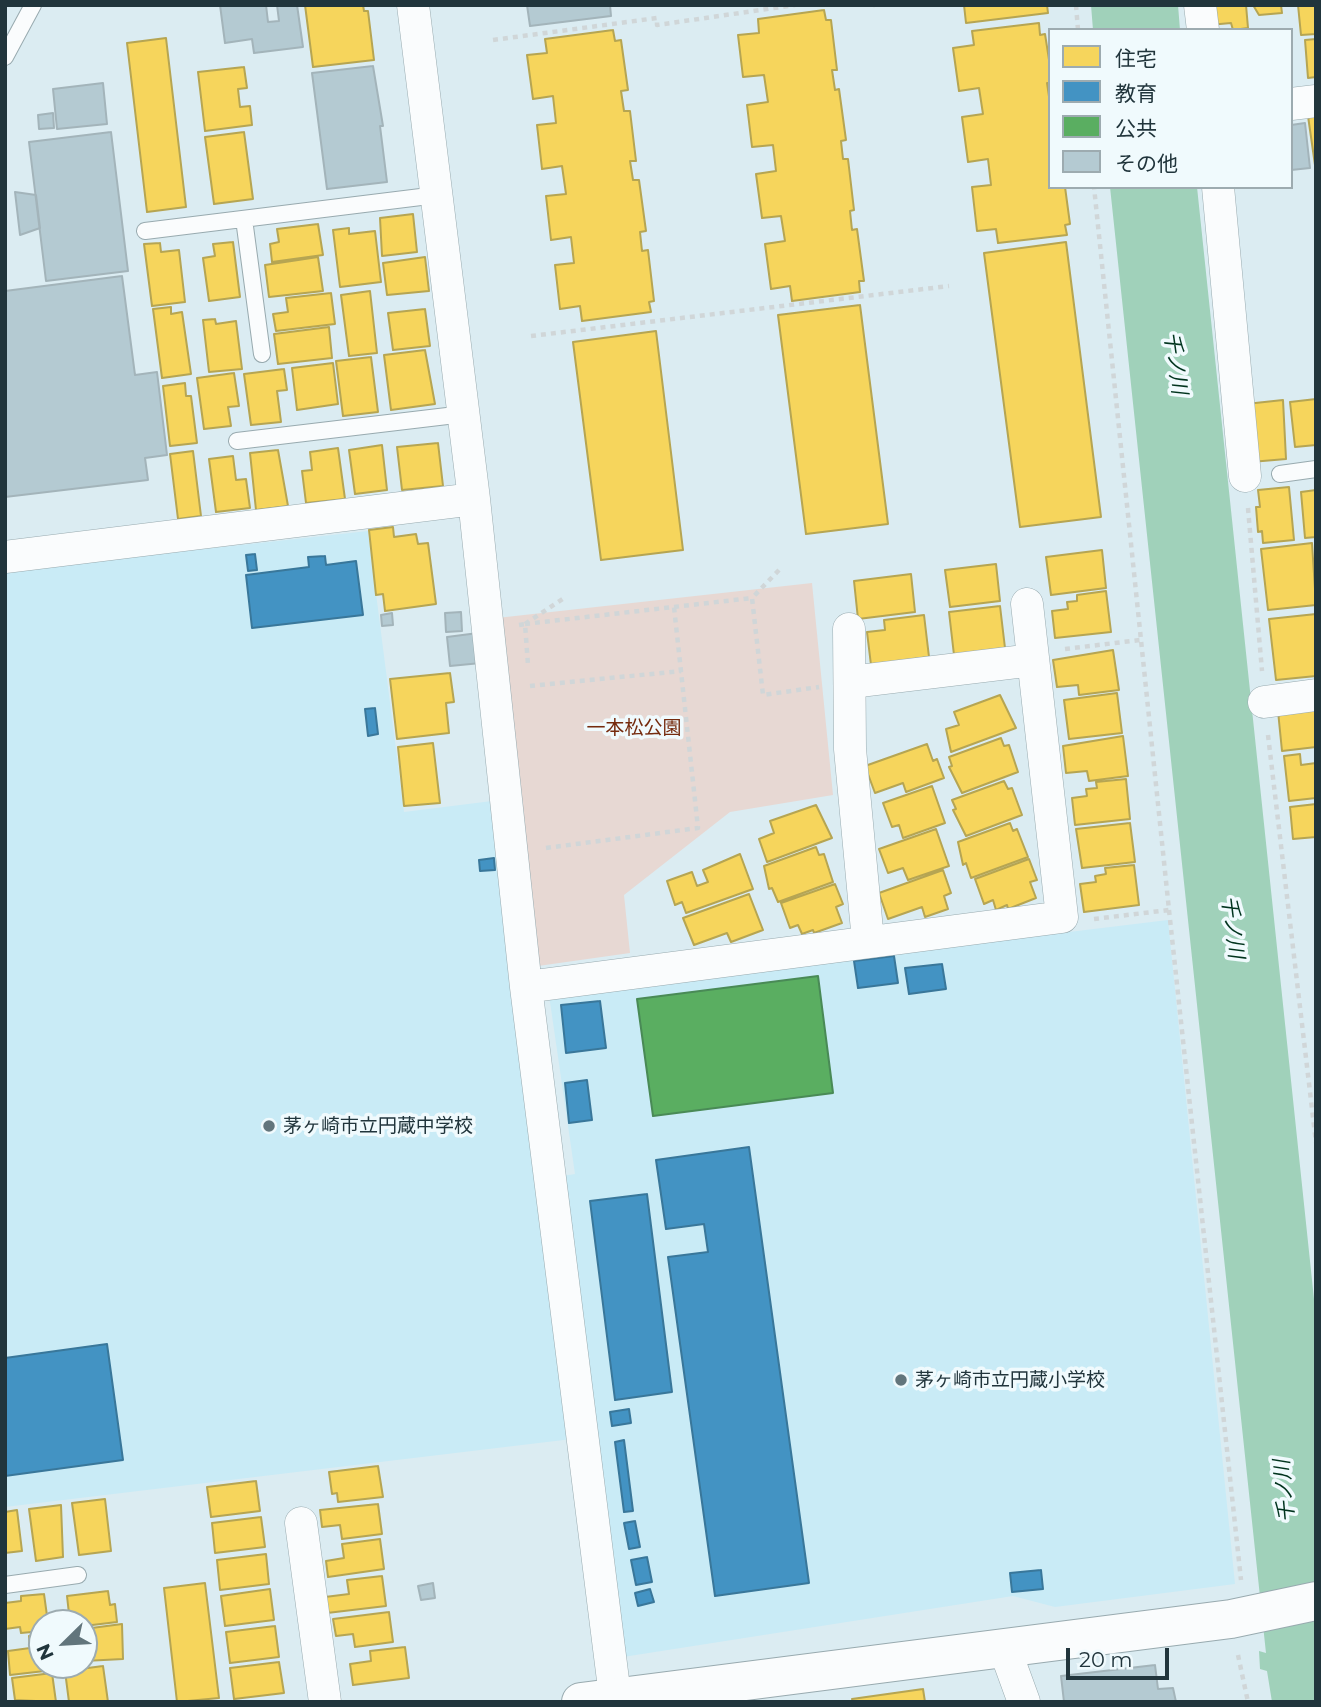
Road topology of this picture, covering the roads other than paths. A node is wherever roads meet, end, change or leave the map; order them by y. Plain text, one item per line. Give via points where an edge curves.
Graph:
1 (33, 5) edge
2 (413, 5) edge
3 (1200, 5) edge
4 (1203, 28) edge
5 (5, 57) edge
6 (1316, 102) edge
7 (1293, 104) edge
8 (1218, 189) edge
9 (437, 195) junction
10 (244, 219) junction
11 (145, 231) dead end
12 (262, 354) dead end
13 (464, 414) junction
14 (237, 440) dead end
15 (1316, 469) edge
16 (1280, 474) dead end
17 (1245, 476) road end
18 (474, 499) junction
19 (5, 557) edge
20 (1027, 604) dead end
21 (849, 629) dead end
22 (1033, 656) junction
23 (851, 682) junction
24 (1316, 695) edge
25 (1264, 702) road end
26 (869, 941) junction
27 (526, 986) junction
28 (301, 1523) dead end
29 (78, 1575) dead end
30 (5, 1585) edge
31 (1316, 1601) edge
32 (1004, 1647) junction
33 (598, 1699) edge
34 (325, 1702) edge
35 (1024, 1702) edge

1 - 5 lane
2 - 9 street
3 - 4 street
6 - 7 street
8 - 17 street
9 - 10 lane
9 - 13 street
10 - 11 lane
10 - 12 lane
13 - 14 lane
13 - 18 street
15 - 16 lane
18 - 19 street
18 - 27 street
20 - 22 street
21 - 23 street
22 - 23 street
22 - 26 street via 1062,917
23 - 26 street via 850,749
24 - 25 street
26 - 27 street
27 - 33 street
28 - 34 street
29 - 30 lane
31 - 32 street
32 - 33 street
32 - 35 street

